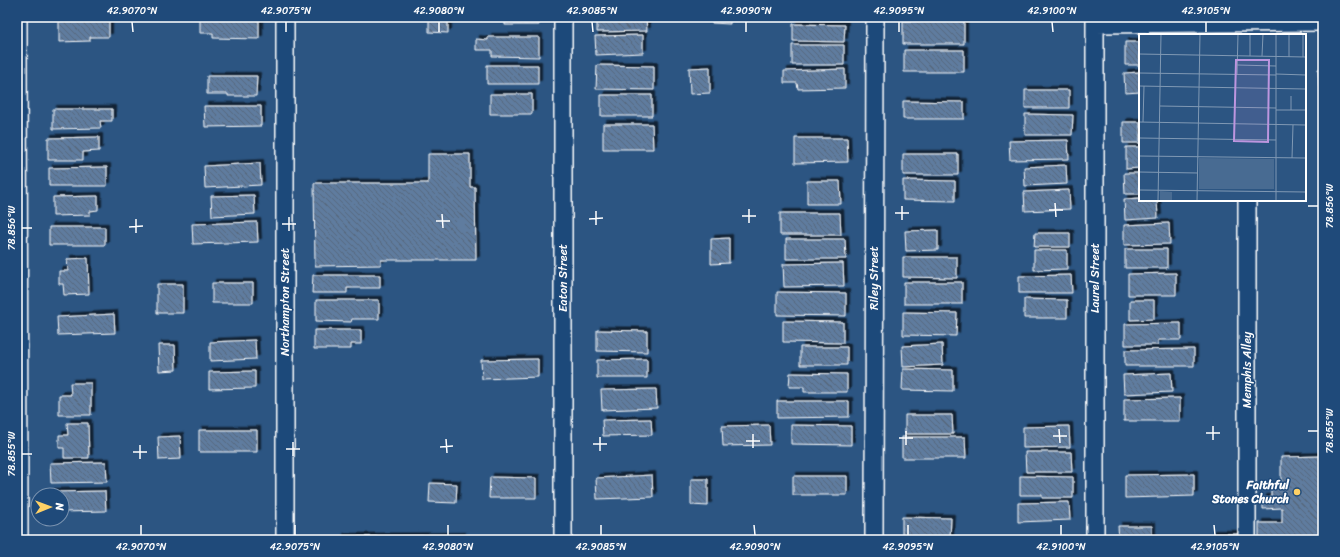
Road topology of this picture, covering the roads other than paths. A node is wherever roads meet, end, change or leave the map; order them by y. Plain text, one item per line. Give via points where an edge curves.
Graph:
1 (18, 17) edge
2 (285, 17) edge
3 (563, 17) edge
4 (875, 17) edge
5 (1095, 20) edge
6 (1323, 22) edge
7 (1248, 29) edge
8 (1248, 201) edge
9 (19, 540) edge
10 (285, 540) edge
11 (563, 540) edge
12 (874, 540) edge
13 (1095, 540) edge
14 (1247, 540) edge

1 - 9 street
2 - 10 street, Northampton Street
3 - 11 street, Eaton Street
4 - 12 street, Riley Street
5 - 7 street
5 - 13 street, Laurel Street
6 - 7 street
8 - 14 street, Memphis Alley

